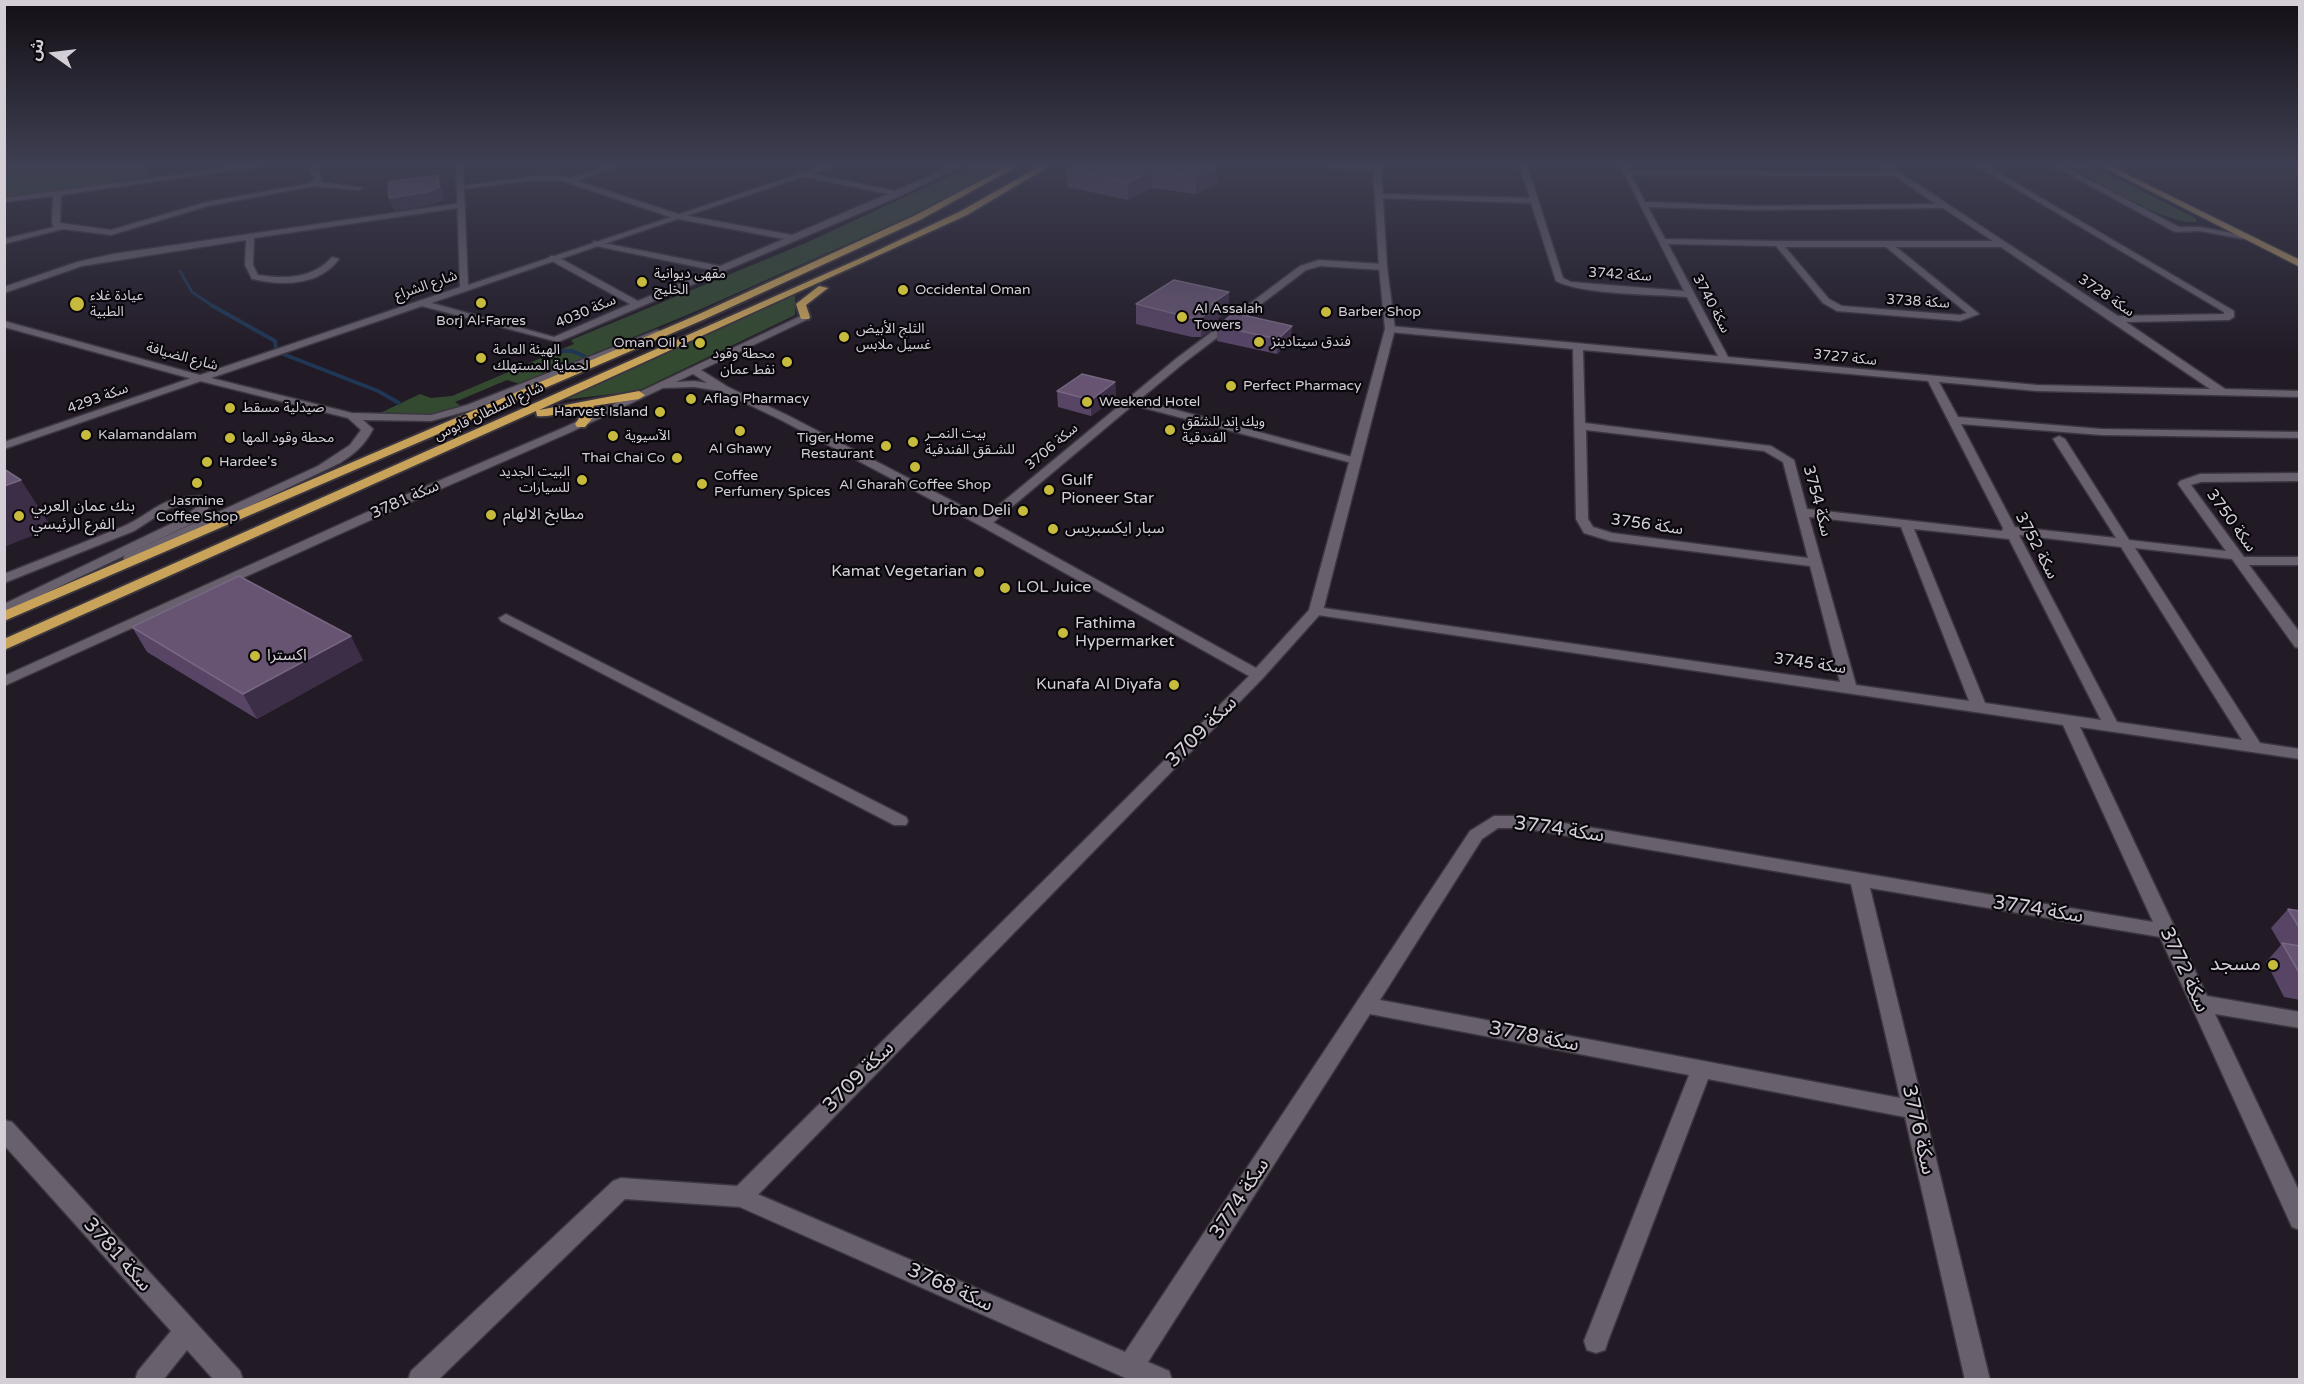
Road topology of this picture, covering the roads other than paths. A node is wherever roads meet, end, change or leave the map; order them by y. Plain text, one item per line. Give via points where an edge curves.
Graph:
1 (52, 230) edge
2 (83, 230) edge
3 (122, 230) edge
4 (299, 230) edge
5 (462, 230) edge
6 (636, 230) edge
7 (749, 230) edge
8 (814, 230) edge
9 (892, 230) edge
10 (928, 230) edge
11 (933, 230) edge
12 (1381, 230) edge
13 (1543, 230) edge
14 (1656, 230) edge
15 (1981, 230) edge
16 (2091, 230) edge
17 (2204, 230) edge
18 (2230, 230) edge
19 (2251, 230) edge
20 (2243, 236) junction
21 (250, 237) junction
22 (794, 238) junction
23 (1662, 241) junction
24 (4, 242) edge
25 (597, 243) junction
26 (1778, 244) junction
27 (1888, 244) junction
28 (2003, 244) junction
29 (2300, 254) edge
30 (553, 258) junction
31 (335, 259) dead end
32 (2300, 264) edge
33 (1383, 267) junction
34 (722, 268) junction
35 (464, 288) junction
36 (4, 291) edge
37 (1690, 294) junction
38 (421, 303) junction
39 (638, 305) junction
40 (701, 317) junction
41 (805, 317) joint
42 (2116, 319) junction
43 (4, 324) edge
44 (1390, 329) junction
45 (1578, 345) junction
46 (1725, 360) junction
47 (694, 369) junction
48 (200, 378) junction
49 (1933, 380) junction
50 (659, 387) junction
51 (724, 389) junction
52 (2222, 392) junction
53 (2300, 394) edge
54 (639, 395) junction
55 (1131, 401) junction
56 (571, 406) junction
57 (352, 416) junction
58 (1953, 420) junction
59 (580, 424) junction
60 (1579, 426) junction
61 (2300, 435) edge
62 (2059, 439) dead end
63 (4, 446) edge
64 (1356, 461) junction
65 (2300, 477) edge
66 (370, 483) junction
67 (1802, 512) junction
68 (985, 524) junction
69 (1906, 524) junction
70 (2010, 533) junction
71 (2125, 543) junction
72 (2238, 559) junction
73 (2300, 561) edge
74 (1816, 563) junction
75 (4, 579) edge
76 (26, 608) junction
77 (4, 609) edge
78 (1316, 611) junction
79 (4, 617) edge
80 (506, 618) dead end
81 (2297, 638) edge
82 (4, 645) edge
83 (1258, 675) junction
84 (4, 682) edge
85 (1849, 688) junction
86 (1979, 707) junction
87 (2069, 720) junction
88 (2112, 727) junction
89 (2254, 748) junction
90 (2300, 754) edge
91 (900, 822) dead end
92 (1859, 879) junction
93 (2165, 931) junction
94 (2199, 1003) junction
95 (1366, 1005) junction
96 (2300, 1020) edge
97 (1702, 1069) junction
98 (1912, 1109) junction
99 (4, 1129) edge
100 (741, 1197) junction
101 (2300, 1219) edge
102 (186, 1332) junction
103 (1596, 1341) dead end
104 (1130, 1366) junction
105 (147, 1380) edge
106 (231, 1380) edge
107 (420, 1380) edge
108 (1160, 1380) edge
109 (1978, 1380) edge

1 - 24 street
2 - 3 street via 111,233
4 - 21 street
5 - 35 street
6 - 25 street, شارع الشراع
7 - 22 street
8 - 22 street, سكة 4030
9 - 40 highway, شارع السلطان قابوس
10 - 66 highway, شارع السلطان قابوس
11 - 41 highway via 806,298 801,304
12 - 33 street, سكة 3709
13 - 37 street, سكة 3742 via 1559,279 1569,284
14 - 23 street, سكة 3740
15 - 28 street, سكة 3728
16 - 42 street via 2229,310 2229,317
17 - 20 street
18 - 20 main road
19 - 29 main road
20 - 32 main road
21 - 31 street via 249,265 255,277 287,280 311,275 329,268
21 - 36 street via 94,261
22 - 34 street, سكة 4030
23 - 26 street
23 - 37 street, سكة 3740
25 - 30 street, شارع الشراع
25 - 34 street
26 - 27 street
26 - 27 street, سكة 3738 via 1826,301 1840,309 1960,318 1974,314
27 - 28 street
28 - 42 street, سكة 3728
30 - 35 street, شارع الشراع
30 - 39 street
33 - 44 street, سكة 3709
33 - 55 street, سكة 3706 via 1318,263 1303,268
34 - 39 street, سكة 4030
35 - 38 street, شارع الشراع
37 - 46 street, سكة 3740
38 - 39 street, سكة 4030 via 555,340
38 - 48 street, شارع الشراع
40 - 57 street, شارع الضيافة via 471,407 431,418
40 - 76 highway, شارع السلطان قابوس
41 - 47 street, سكة 3781
42 - 52 street, سكة 3728
43 - 48 street, شارع الضيافة
44 - 45 street, سكة 3727
44 - 64 street, سكة 3709
45 - 46 street, سكة 3727
45 - 60 street, سكة 3756
46 - 49 street, سكة 3727
47 - 50 street, سكة 3781
47 - 51 street
48 - 57 street, شارع الضيافة
48 - 63 street, سكة 4293
49 - 52 street, سكة 3727 via 2061,389
49 - 58 street, سكة 3752
50 - 51 street via 694,384
50 - 54 street, سكة 3781
51 - 68 street
52 - 53 street, سكة 3727
54 - 56 highway
54 - 59 street, سكة 3781
55 - 64 street
55 - 68 street, سكة 3706
56 - 59 highway via 590,409
56 - 66 highway via 538,414
57 - 76 street via 367,429 363,440 322,468
58 - 61 street via 2101,432
58 - 70 street, سكة 3752
59 - 84 street, سكة 3781
60 - 67 street, سكة 3754 via 1767,448 1788,460
60 - 74 street, سكة 3756 via 1582,519 1588,530 1610,537
62 - 71 street
64 - 78 street, سكة 3709
65 - 72 street, سكة 3750 via 2200,478 2184,484
66 - 82 highway, شارع السلطان قابوس
67 - 69 street
67 - 74 street, سكة 3754
68 - 83 street
69 - 70 street
69 - 86 street
70 - 71 street
70 - 88 street, سكة 3752
71 - 72 street
71 - 89 street
72 - 73 street
72 - 81 street, سكة 3750
74 - 85 street, سكة 3754
75 - 77 street via 130,528 164,506 199,500 204,505 187,521
76 - 79 highway, شارع السلطان قابوس
78 - 83 street, سكة 3709
78 - 85 street, سكة 3745
80 - 91 street
83 - 100 street, سكة 3709
85 - 86 street, سكة 3745
86 - 87 street, سكة 3745
87 - 88 street, سكة 3745
87 - 93 street, سكة 3772
88 - 89 street, سكة 3745
89 - 90 street, سكة 3745
92 - 93 street, سكة 3774
92 - 95 street, سكة 3774 via 1522,822 1494,822 1476,835
92 - 98 street, سكة 3776
93 - 94 street, سكة 3772
94 - 96 street
94 - 101 street, سكة 3772
95 - 97 street, سكة 3778
95 - 104 street, سكة 3774
97 - 98 street, سكة 3778
97 - 103 street
98 - 109 street, سكة 3776
99 - 102 street, سكة 3781
100 - 104 street, سكة 3768
100 - 107 street via 621,1188
102 - 105 street
102 - 106 street, سكة 3781
104 - 108 street, سكة 3768

